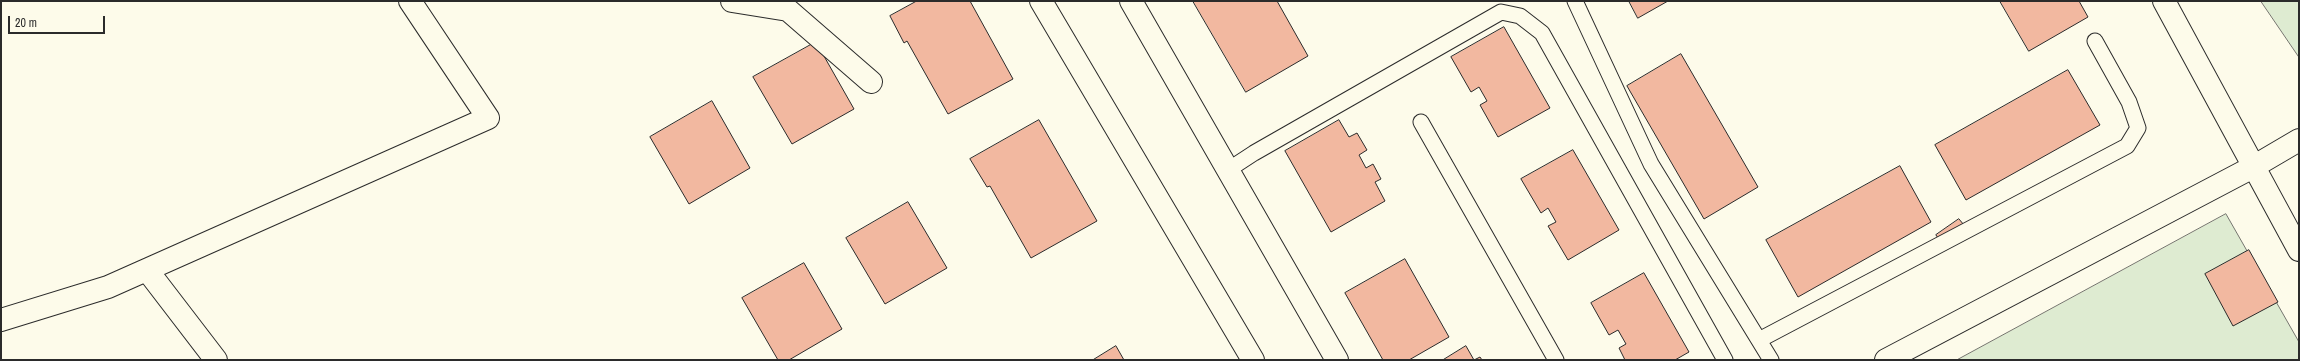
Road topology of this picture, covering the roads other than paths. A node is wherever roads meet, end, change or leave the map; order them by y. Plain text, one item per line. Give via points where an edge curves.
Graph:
1 (410, 1) edge
2 (732, 1) edge
3 (1041, 1) edge
4 (1131, 1) edge
5 (1575, 1) edge
6 (2164, 1) edge
7 (2095, 41) dead end
8 (871, 82) dead end
9 (1421, 122) dead end
10 (2299, 140) edge
11 (2253, 167) junction
12 (1228, 170) junction
13 (2299, 250) edge
14 (147, 270) junction
15 (1, 320) edge
16 (1759, 340) junction
17 (216, 360) edge
18 (1253, 360) edge
19 (1337, 360) edge
20 (1556, 360) edge
21 (1725, 360) edge
22 (1771, 360) edge
23 (1886, 360) edge

1 - 14 street via 488,118
2 - 8 street via 788,10
3 - 18 street
4 - 12 street
5 - 16 lane via 1651,164
6 - 11 street
7 - 16 lane via 2129,102 2138,128 2127,146
9 - 20 lane
10 - 11 street
11 - 13 street
11 - 23 street
12 - 19 street
12 - 21 lane via 1501,12 1520,16 1542,33
14 - 15 street via 108,287
14 - 17 street
16 - 22 lane

